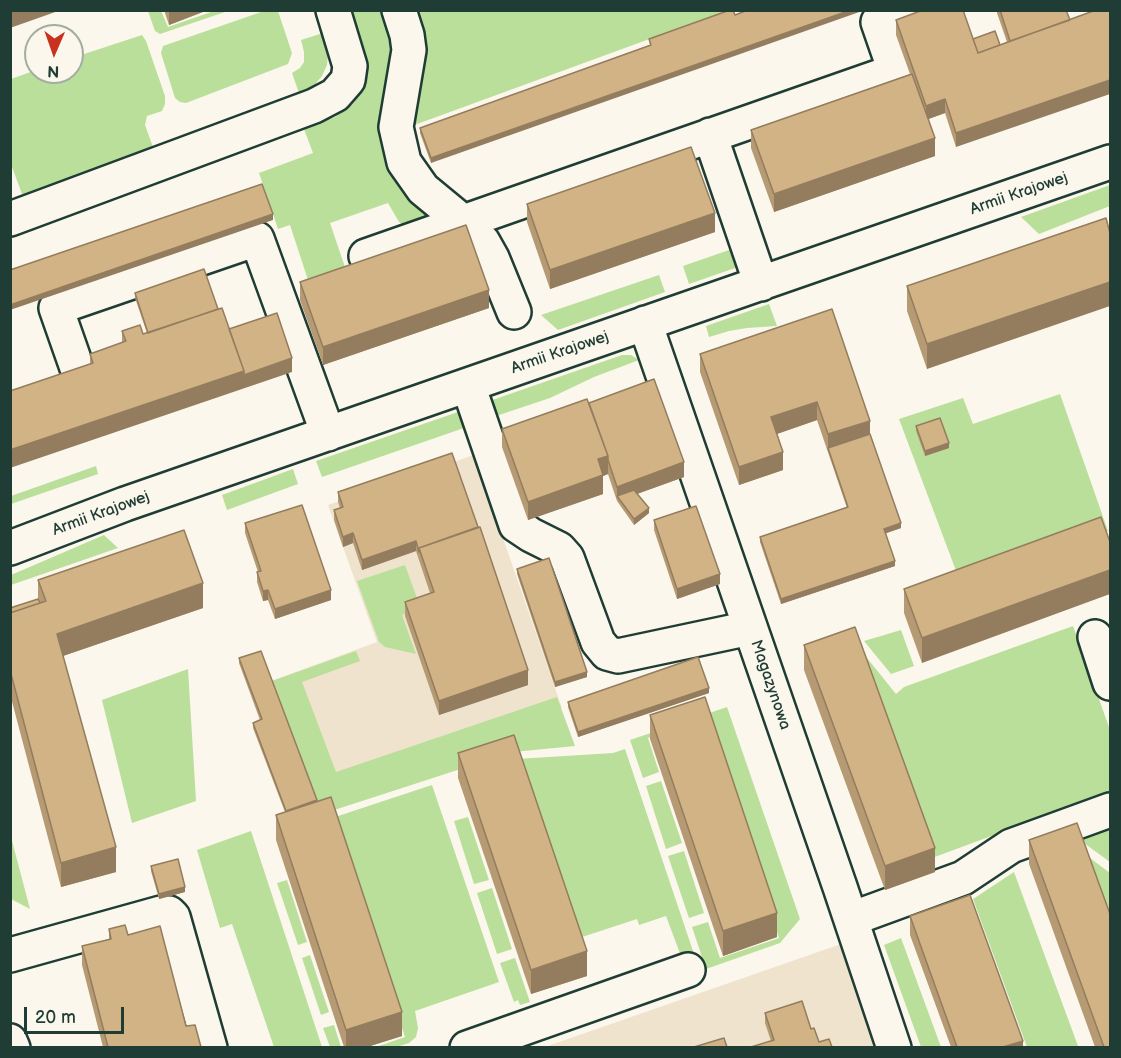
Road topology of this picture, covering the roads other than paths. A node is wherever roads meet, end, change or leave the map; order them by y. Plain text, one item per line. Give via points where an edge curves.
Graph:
1 (333, 10) edge
2 (399, 10) edge
3 (909, 10) edge
4 (710, 135) junction
5 (1110, 162) edge
6 (10, 219) edge
7 (464, 222) junction
8 (366, 256) dead end
9 (761, 284) junction
10 (514, 312) dead end
11 (645, 323) junction
12 (83, 385) edge
13 (468, 385) junction
14 (328, 434) junction
15 (10, 548) edge
16 (750, 628) junction
17 (1095, 637) dead end
18 (1110, 683) edge
19 (1110, 810) edge
20 (851, 919) junction
21 (10, 955) edge
22 (688, 970) dead end
23 (10, 1041) edge
24 (13, 1047) edge
25 (210, 1047) edge
26 (467, 1047) edge
27 (894, 1047) edge

1 - 6 street via 350,66 348,80 335,95
2 - 7 street via 409,50 396,127 404,162 423,189
3 - 4 street via 878,22 895,71
4 - 7 street
4 - 9 street
5 - 9 street, Armii Krajowej
7 - 8 street
7 - 10 street via 492,258
9 - 11 street, Armii Krajowej
11 - 13 street, Armii Krajowej
11 - 16 street, Magazynowa
12 - 14 street via 56,308 257,239
13 - 14 street, Armii Krajowej
13 - 16 street via 516,525 559,549 567,558 598,642 607,653 618,656
14 - 15 street, Armii Krajowej
16 - 20 street, Magazynowa
17 - 18 street
19 - 20 street via 1011,846 963,878
20 - 27 street, Magazynowa
21 - 25 street via 169,913
22 - 26 street
23 - 24 street

